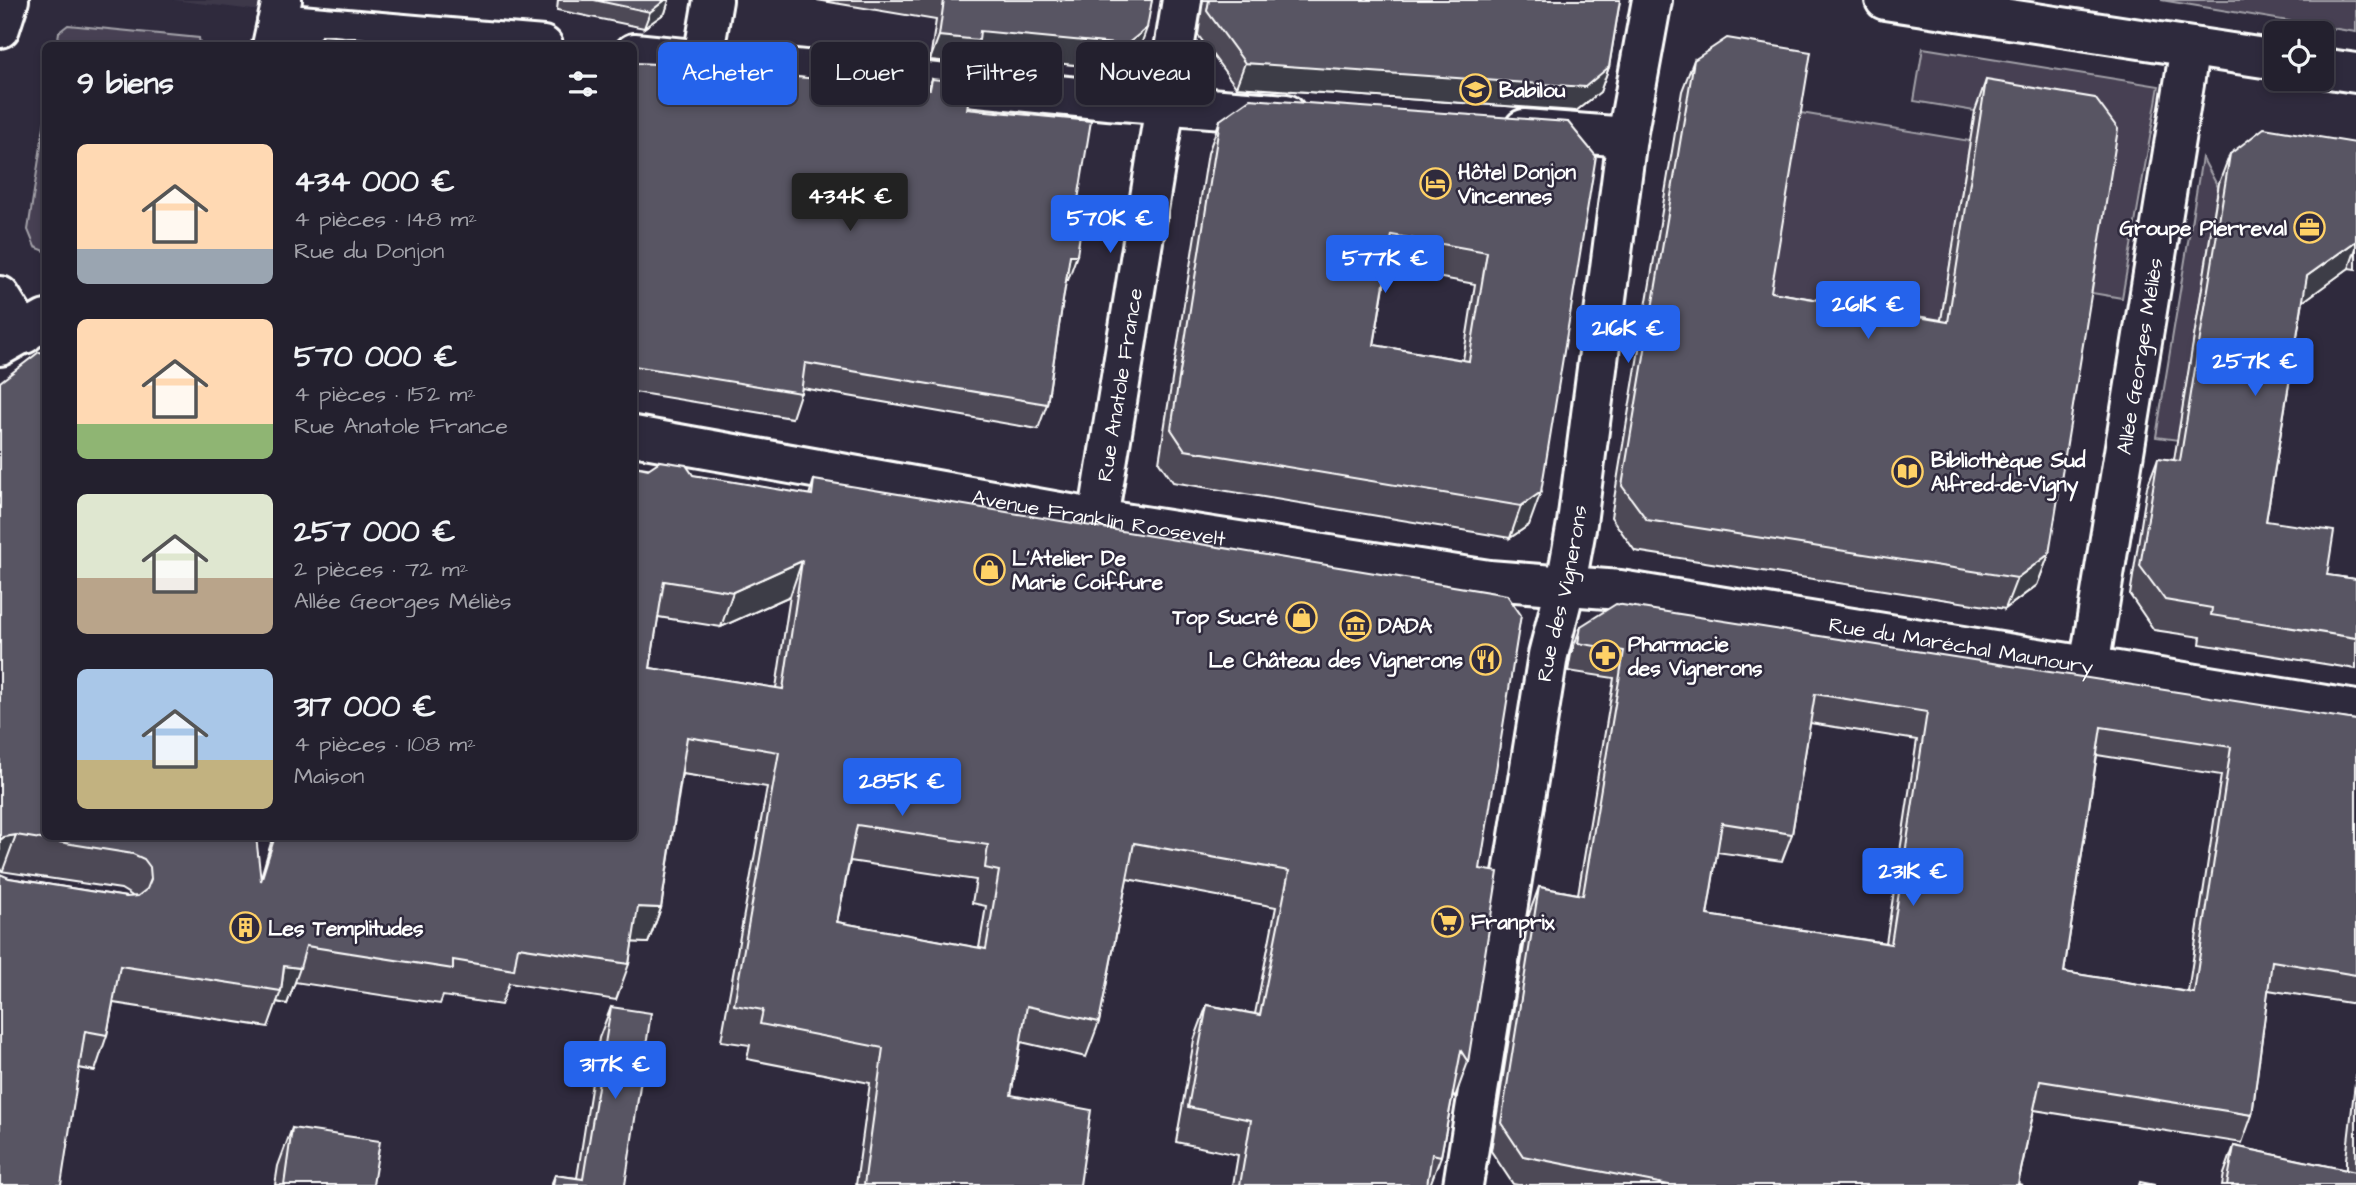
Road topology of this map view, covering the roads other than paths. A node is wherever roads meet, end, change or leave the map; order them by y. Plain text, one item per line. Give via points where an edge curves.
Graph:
1 (9, 0) edge
2 (713, 0) edge
3 (1182, 0) edge
4 (1652, 0) edge
5 (1885, 0) edge
6 (2082, 15) edge
7 (277, 23) edge
8 (0, 28) edge
9 (497, 42) edge
10 (706, 42) edge
11 (1175, 42) edge
12 (2190, 47) junction
13 (637, 53) edge
14 (658, 55) edge
15 (2264, 58) edge
16 (797, 68) edge
17 (2334, 70) edge
18 (2356, 73) edge
19 (1076, 96) edge
20 (1164, 105) joint
21 (1327, 117) edge
22 (1494, 127) edge
23 (1627, 137) junction
24 (0, 296) edge
25 (29, 334) edge
26 (637, 437) edge
27 (1098, 519) junction
28 (1566, 584) junction
29 (2089, 667) junction
30 (2356, 710) edge
31 (1463, 1185) edge

1 - 8 street
2 - 10 street
3 - 11 street, Rue Anatole France
4 - 23 street, Rue des Vignerons
5 - 6 street
6 - 12 street
7 - 9 street
12 - 15 street
12 - 29 street, Allée Georges Méliès
13 - 14 street
16 - 19 street
17 - 18 street
20 - 21 street
20 - 27 street, Rue Anatole France
22 - 23 street
23 - 28 street, Rue des Vignerons
24 - 25 street
26 - 27 street, Avenue Franklin Roosevelt
27 - 28 street, Avenue Franklin Roosevelt via 1489,580
28 - 29 street, Rue du Maréchal Maunoury
28 - 31 street, Rue des Vignerons via 1548,655
29 - 30 street, Rue du Maréchal Maunoury

